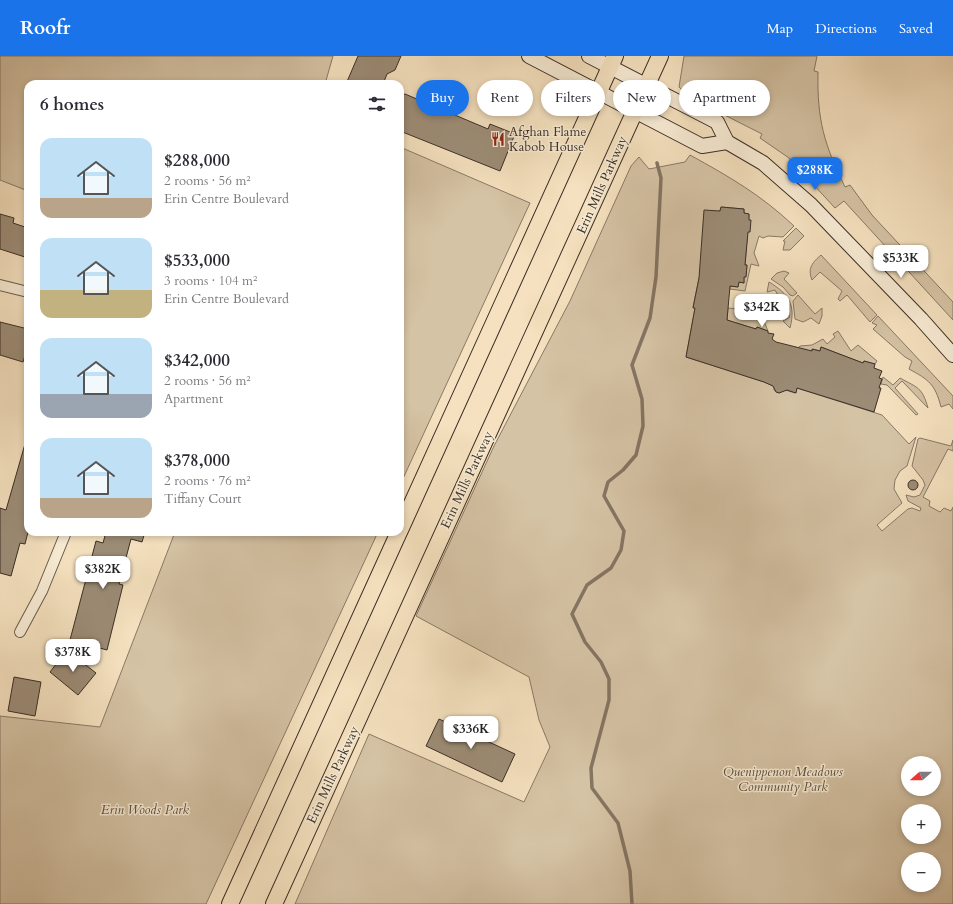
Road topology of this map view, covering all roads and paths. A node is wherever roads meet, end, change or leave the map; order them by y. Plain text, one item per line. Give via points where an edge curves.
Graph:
1 (529, 56) edge
2 (589, 56) edge
3 (660, 56) edge
4 (613, 61) edge
5 (575, 80) edge
6 (604, 80) edge
7 (639, 80) edge
8 (650, 80) edge
9 (671, 98) edge
10 (587, 116) edge
11 (633, 116) edge
12 (643, 116) edge
13 (727, 142) junction
14 (0, 285) edge
15 (24, 291) edge
16 (953, 355) edge
17 (404, 522) edge
18 (64, 536) edge
19 (398, 536) edge
20 (20, 632) dead end
21 (230, 904) edge
22 (274, 904) edge

1 - 5 street
2 - 4 street
3 - 8 main road, Erin Mills Parkway
4 - 6 main road
4 - 7 street
9 - 13 street via 717,122
10 - 17 main road
11 - 22 main road, Erin Mills Parkway
12 - 13 street via 702,146
13 - 16 street via 763,163 811,205
14 - 15 street
18 - 20 street via 42,591
19 - 21 main road

